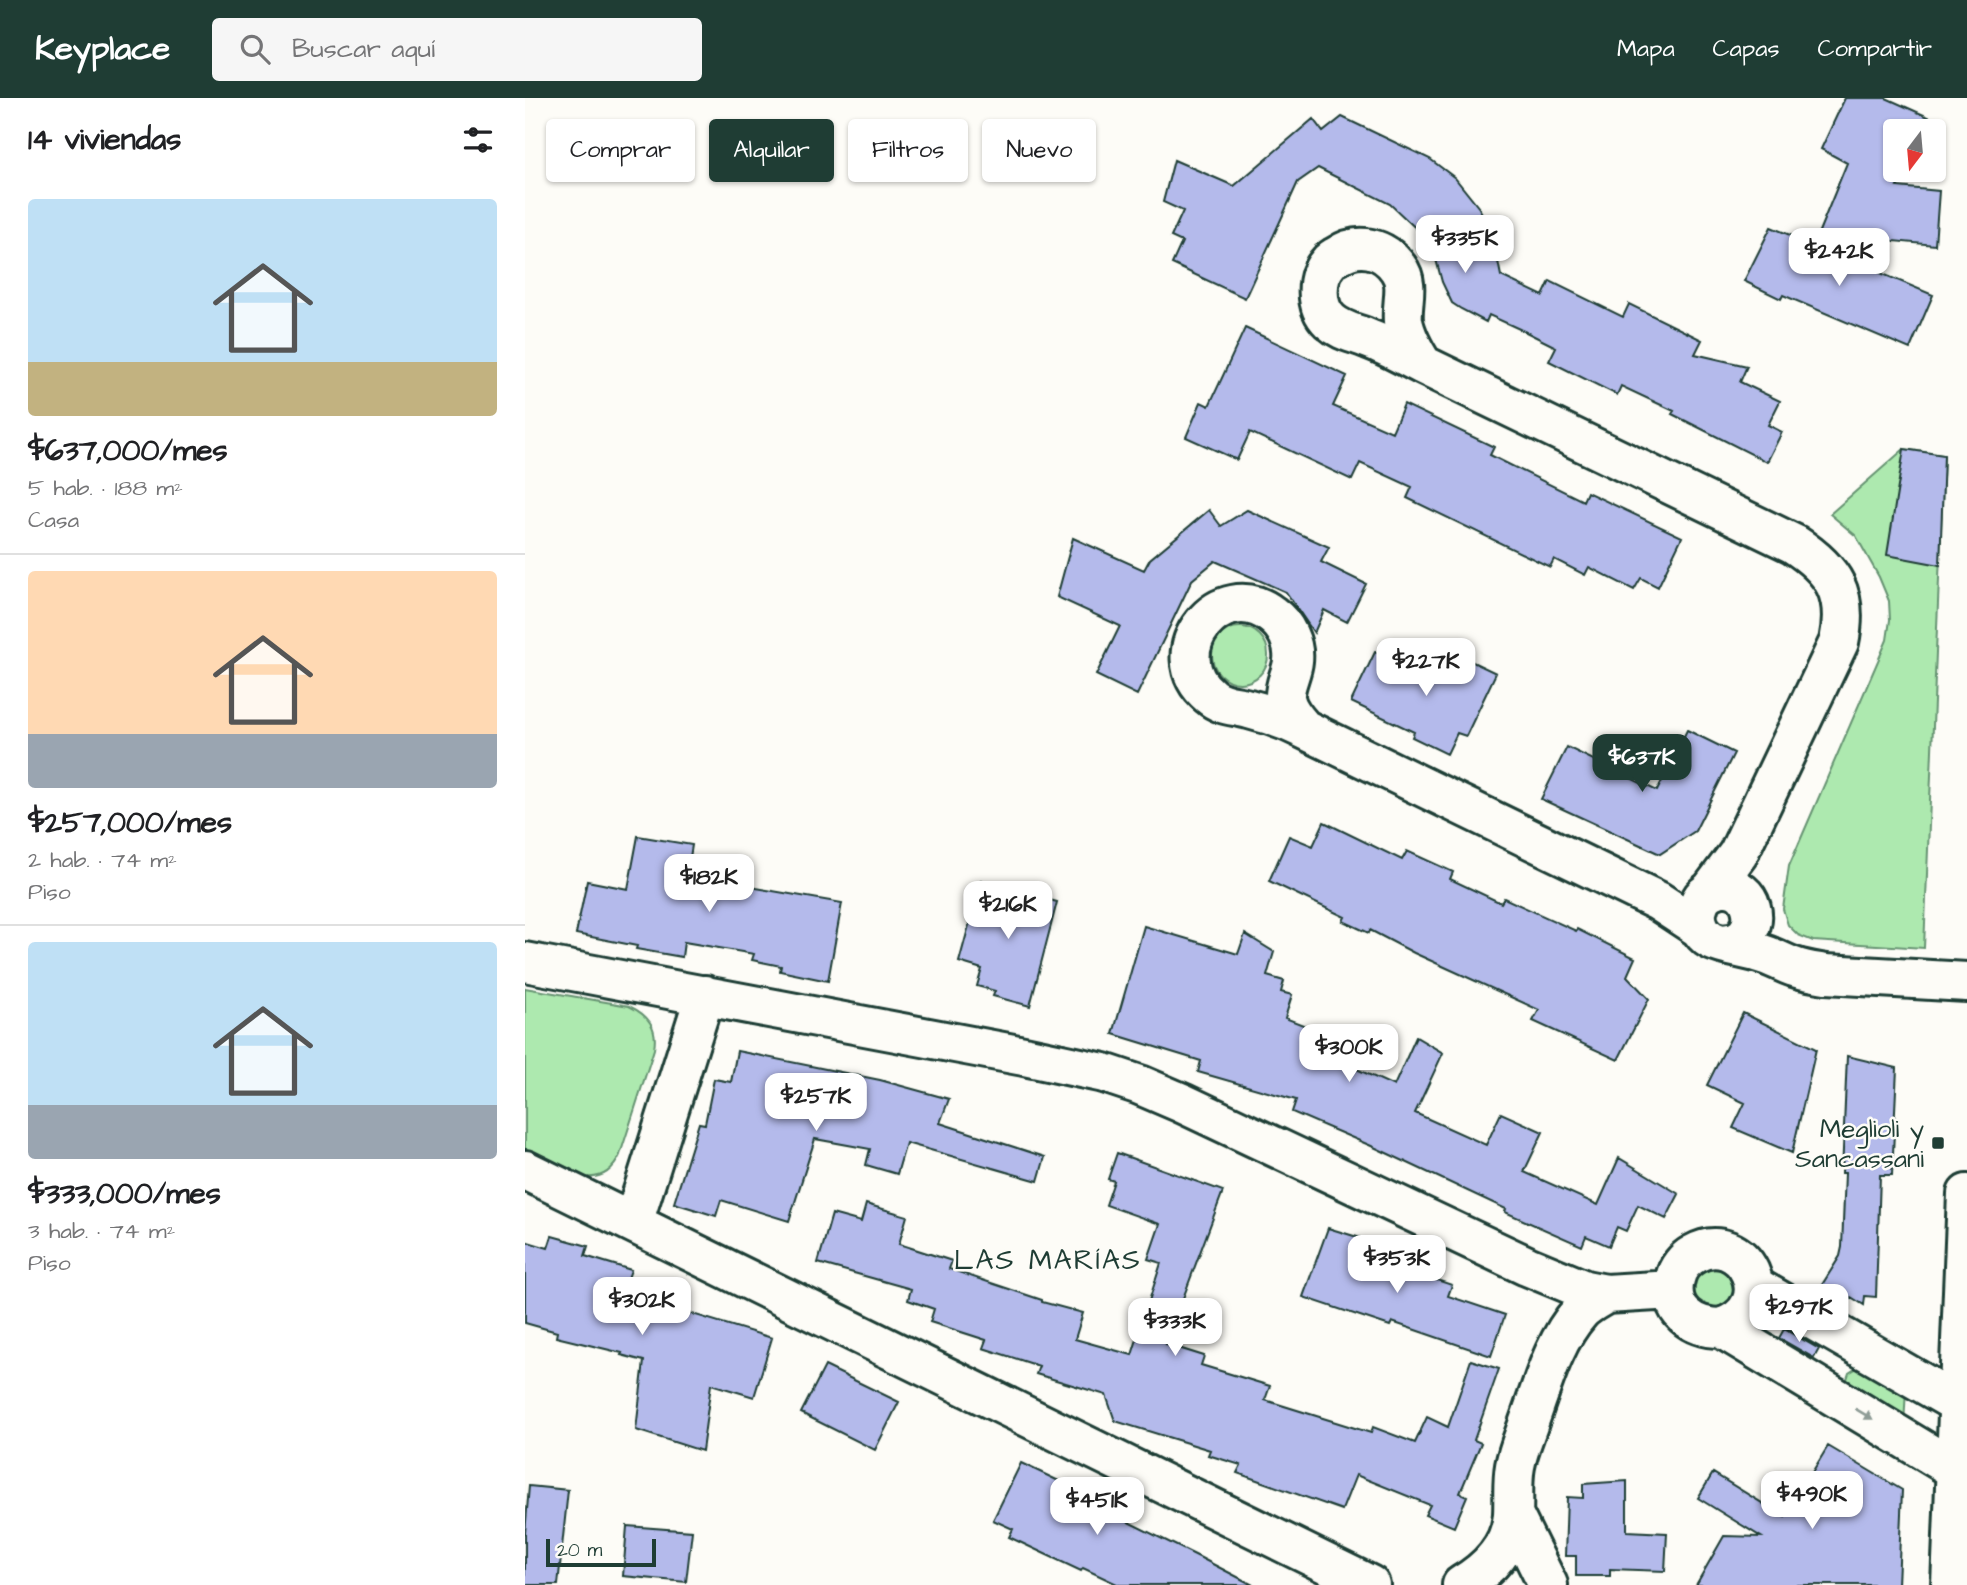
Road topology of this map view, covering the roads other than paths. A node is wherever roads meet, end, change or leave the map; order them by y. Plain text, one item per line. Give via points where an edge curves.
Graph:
1 (1423, 365) dead end
2 (1304, 729) dead end
3 (1721, 912) junction
4 (525, 962) edge
5 (1967, 982) edge
6 (705, 995) junction
7 (525, 1170) edge
8 (1967, 1194) edge
9 (633, 1223) junction
10 (1754, 1286) junction
11 (1674, 1290) junction
12 (1607, 1294) junction
13 (1721, 1328) junction
14 (1851, 1342) junction
15 (1823, 1390) junction
16 (1959, 1404) junction
17 (1956, 1470) junction
18 (1513, 1514) junction
19 (1370, 1585) edge
20 (1462, 1585) edge
21 (1548, 1585) edge
22 (1951, 1585) edge

1 - 3 street via 1794,544 1825,568 1835,584 1842,603 1839,642 1738,854
2 - 3 street via 1658,901
3 - 5 street via 1736,946 1796,968 1826,974
4 - 6 street
6 - 9 street
6 - 12 street via 1104,1073 1182,1103 1527,1266
7 - 9 street
8 - 16 street
9 - 19 street
10 - 11 street via 1745,1263 1724,1250 1711,1249 1688,1257 1680,1266
10 - 13 street via 1742,1318
10 - 14 street
11 - 12 street
11 - 13 street via 1676,1303 1694,1324
12 - 18 street via 1582,1310 1565,1332 1544,1378 1515,1463
13 - 15 street
14 - 15 street
14 - 16 street
15 -> 17 street
16 - 17 street
17 - 22 street
18 - 20 street via 1510,1536 1495,1559
18 - 21 street

